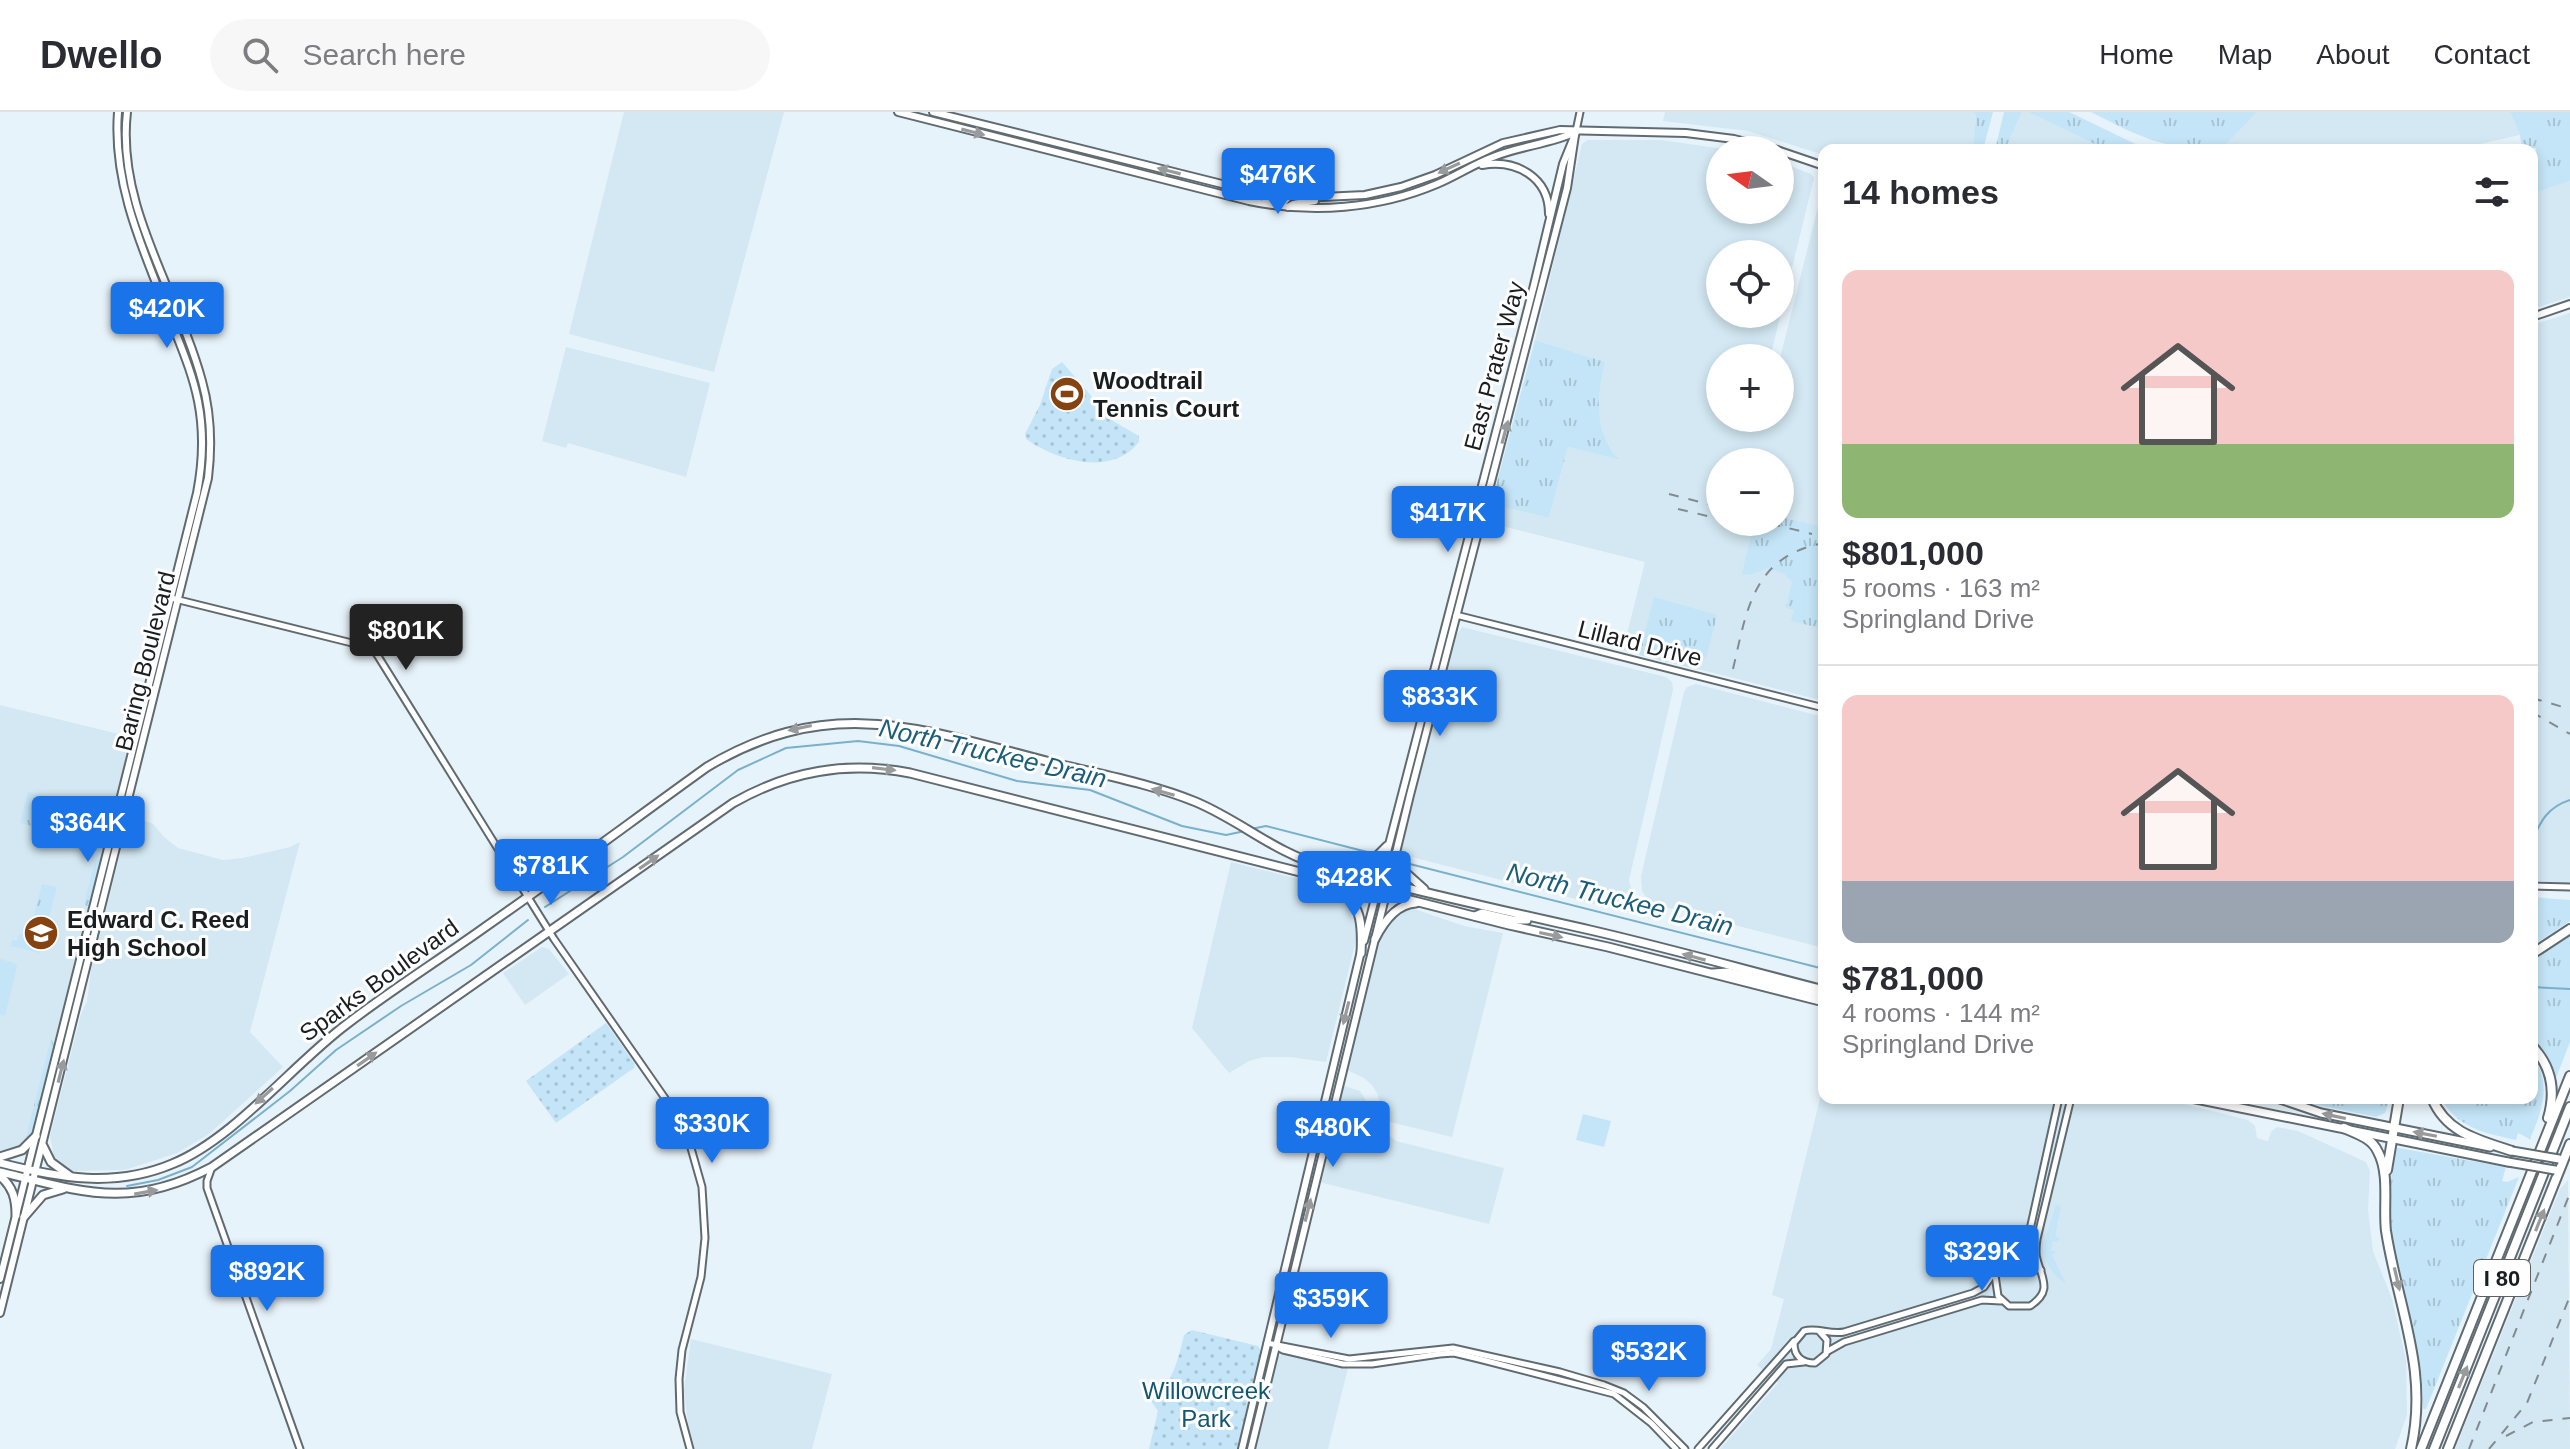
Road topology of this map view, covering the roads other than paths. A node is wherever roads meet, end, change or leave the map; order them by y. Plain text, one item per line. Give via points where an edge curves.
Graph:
1 (118, 112) edge
2 (127, 112) edge
3 (898, 112) edge
4 (933, 112) edge
5 (1580, 112) edge
6 (1576, 132) junction
7 (1710, 136) edge
8 (1794, 155) edge
9 (1818, 164) edge
10 (1471, 167) junction
11 (1289, 197) junction
12 (1326, 198) junction
13 (1249, 201) junction
14 (1287, 208) junction
15 (1549, 224) junction
16 (2570, 304) edge
17 (2538, 315) edge
18 (171, 598) junction
19 (179, 600) junction
20 (1448, 613) junction
21 (1457, 615) junction
22 (1818, 706) edge
23 (118, 806) junction
24 (127, 809) junction
25 (1387, 846) junction
26 (1396, 853) junction
27 (1345, 872) junction
28 (1322, 877) junction
29 (1378, 880) junction
30 (1389, 883) junction
31 (2538, 886) edge
32 (2570, 887) edge
33 (1376, 891) junction
34 (1387, 894) junction
35 (1437, 895) junction
36 (527, 897) junction
37 (1423, 903) junction
38 (1475, 916) junction
39 (1538, 919) junction
40 (2570, 929) edge
41 (550, 932) junction
42 (1375, 939) junction
43 (2538, 950) edge
44 (1361, 953) junction
45 (1711, 974) junction
46 (1818, 990) edge
47 (1818, 991) edge
48 (1818, 1001) edge
49 (2538, 1055) edge
50 (2570, 1076) edge
51 (2058, 1104) edge
52 (2070, 1104) edge
53 (2222, 1104) edge
54 (2295, 1104) edge
55 (2398, 1104) edge
56 (2435, 1104) edge
57 (2570, 1107) edge
58 (2393, 1127) junction
59 (2344, 1128) junction
60 (36, 1136) junction
61 (2391, 1138) junction
62 (2570, 1144) edge
63 (43, 1146) junction
64 (2512, 1151) junction
65 (0, 1160) edge
66 (2564, 1160) edge
67 (212, 1167) junction
68 (2563, 1171) edge
69 (0, 1174) edge
70 (31, 1175) junction
71 (76, 1178) junction
72 (69, 1189) junction
73 (2384, 1203) junction
74 (20, 1216) junction
75 (2498, 1253) junction
76 (2007, 1259) junction
77 (2041, 1270) junction
78 (1995, 1274) junction
79 (0, 1279) edge
80 (2003, 1302) junction
81 (0, 1313) edge
82 (1819, 1331) junction
83 (1795, 1340) junction
84 (1267, 1343) junction
85 (1275, 1345) junction
86 (1827, 1352) junction
87 (1805, 1362) junction
88 (300, 1449) edge
89 (690, 1449) edge
90 (1242, 1449) edge
91 (1251, 1449) edge
92 (1676, 1449) edge
93 (1685, 1449) edge
94 (1698, 1449) edge
95 (1712, 1449) edge
96 (2411, 1449) edge
97 (2421, 1449) edge
98 (2434, 1449) edge
99 (2448, 1449) edge

1 - 18 main road, Baring Boulevard via 124,191 191,373 201,420 199,483
2 - 19 main road, Baring Boulevard via 133,194 198,367 209,413 207,488
3 -> 13 main road
11 -> 4 main road
5 - 6 street, East Prater Way
6 - 7 main road
6 - 10 main road
6 -> 12 main road via 1520,137 1401,187
6 - 15 main road, East Prater Way
21 -> 6 main road, East Prater Way via 1567,188
8 - 9 main road
10 - 14 main road via 1388,200 1340,208
10 - 15 main road via 1503,163 1529,173 1544,192
11 - 12 main road
11 - 13 main road
12 - 14 main road
13 - 14 main road
15 - 20 main road, East Prater Way
16 - 17 main road
18 - 19 street
18 - 23 main road, Baring Boulevard
19 - 24 main road, Baring Boulevard
19 - 36 street via 376,653
20 - 21 street, Lillard Drive
20 - 25 main road, East Prater Way
21 - 22 street, Lillard Drive
21 - 26 main road, East Prater Way
23 - 24 main road
23 - 60 main road, Baring Boulevard
63 -> 24 main road, Baring Boulevard
25 - 27 main road via 1367,866
25 - 29 main road, East Prater Way
26 - 30 main road, East Prater Way
26 - 35 main road via 1412,881
27 - 29 main road, Sparks Boulevard
27 -> 36 main road, Sparks Boulevard via 1265,843 1181,796 919,728 869,722 787,731 732,752
28 - 33 main road, Sparks Boulevard
41 -> 28 main road, Sparks Boulevard via 733,803 787,778 841,768 910,773
28 - 44 main road via 1356,904
29 - 30 main road, Sparks Boulevard
29 - 33 main road, East Prater Way
30 - 34 main road, East Prater Way
30 - 35 main road, Sparks Boulevard
31 - 32 street
33 - 34 main road, Sparks Boulevard
33 - 44 main road, East Prater Way
34 - 37 main road, Sparks Boulevard
34 - 42 main road, East Prater Way
35 - 39 main road, Sparks Boulevard
36 - 41 street
36 -> 71 main road, Sparks Boulevard via 346,1024 206,1146 175,1164 139,1175
37 - 38 main road, Sparks Boulevard
37 - 42 main road via 1403,905
38 - 39 main road
38 -> 45 main road, Sparks Boulevard
46 -> 39 main road, Sparks Boulevard
40 - 43 highway
67 -> 41 main road, Sparks Boulevard
41 - 89 street via 676,1114 699,1175 703,1260 679,1379 680,1412
85 -> 42 main road, East Prater Way
44 -> 84 main road, East Prater Way
45 - 47 main road via 1728,972
45 - 48 main road, Sparks Boulevard
49 - 75 highway via 2548,1070 2552,1104
50 - 75 highway, I 80
51 - 76 street via 2029,1236
52 - 77 street via 2037,1239
53 - 59 main road
58 -> 54 main road
55 - 58 highway
56 - 64 highway via 2455,1129
98 -> 57 highway, I 80
58 - 61 highway
64 -> 58 main road
59 - 61 main road
59 - 73 highway via 2377,1149
60 - 65 main road
60 - 70 main road, Baring Boulevard
61 - 68 main road, bridge
61 - 73 highway
62 - 66 highway
63 - 70 main road, Baring Boulevard
63 - 71 main road via 58,1169
64 - 66 main road, bridge
65 - 70 main road, Sparks Boulevard
66 - 68 highway
72 -> 67 main road, Sparks Boulevard via 136,1194
67 - 88 street via 207,1188
99 -> 68 highway
69 - 70 main road, Sparks Boulevard
69 - 74 main road
70 - 71 main road, Sparks Boulevard
70 - 72 main road, Sparks Boulevard
70 - 74 main road, Baring Boulevard
72 - 74 main road via 43,1195
73 -> 96 highway via 2416,1369 2418,1409
74 - 79 main road, Baring Boulevard
74 - 81 main road, Baring Boulevard
75 - 97 highway, I 80
76 - 77 street
76 - 78 street
77 - 80 street via 2044,1291 2036,1302 2015,1308
78 - 80 street
78 - 82 street via 1973,1293 1844,1332
80 - 86 street via 1982,1300 1844,1342
82 - 83 street via 1807,1330
82 - 86 street via 1827,1340
83 - 87 street via 1796,1353
83 - 94 street
84 - 85 street
84 - 90 main road, East Prater Way
85 - 91 main road, East Prater Way
85 - 92 street via 1343,1364 1454,1353 1585,1386 1625,1401
85 - 93 street via 1349,1359 1453,1348 1560,1372 1624,1393
86 - 87 street via 1818,1362
87 - 95 street via 1786,1364

